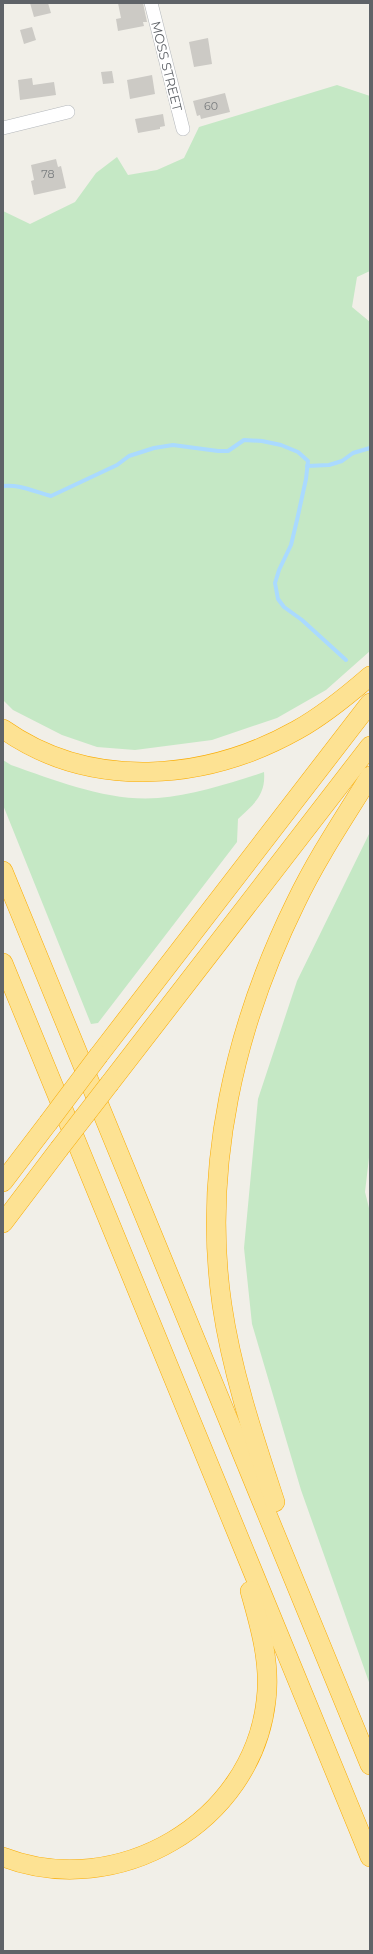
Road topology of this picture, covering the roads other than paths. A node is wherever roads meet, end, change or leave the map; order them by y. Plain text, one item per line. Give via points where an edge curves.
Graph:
1 (151, 3) edge
2 (68, 112) dead end
3 (3, 128) edge
4 (183, 128) dead end
5 (370, 676) edge
6 (370, 703) edge
7 (3, 729) edge
8 (370, 746) edge
9 (370, 776) edge
10 (3, 871) edge
11 (3, 963) edge
12 (3, 1182) edge
13 (3, 1223) edge
14 (207, 1460) junction
15 (329, 1665) junction
16 (370, 1765) edge
17 (3, 1857) edge
18 (370, 1857) edge

1 - 4 street, MOSS STREET
2 - 3 street
5 - 7 highway via 329,710 292,733 241,755 180,770 132,773 82,766 41,751
6 - 12 highway, bridge
8 - 13 highway, bridge
9 - 15 highway via 307,881 278,940 257,992 242,1039 231,1087 222,1135 217,1189 219,1281 232,1358 259,1454
10 - 15 highway
11 - 14 highway
14 - 17 highway via 252,1598 265,1656 265,1712 259,1735 245,1768 225,1797 200,1823 170,1844 149,1854 114,1865 78,1870 42,1867
14 - 18 highway
15 - 16 highway

